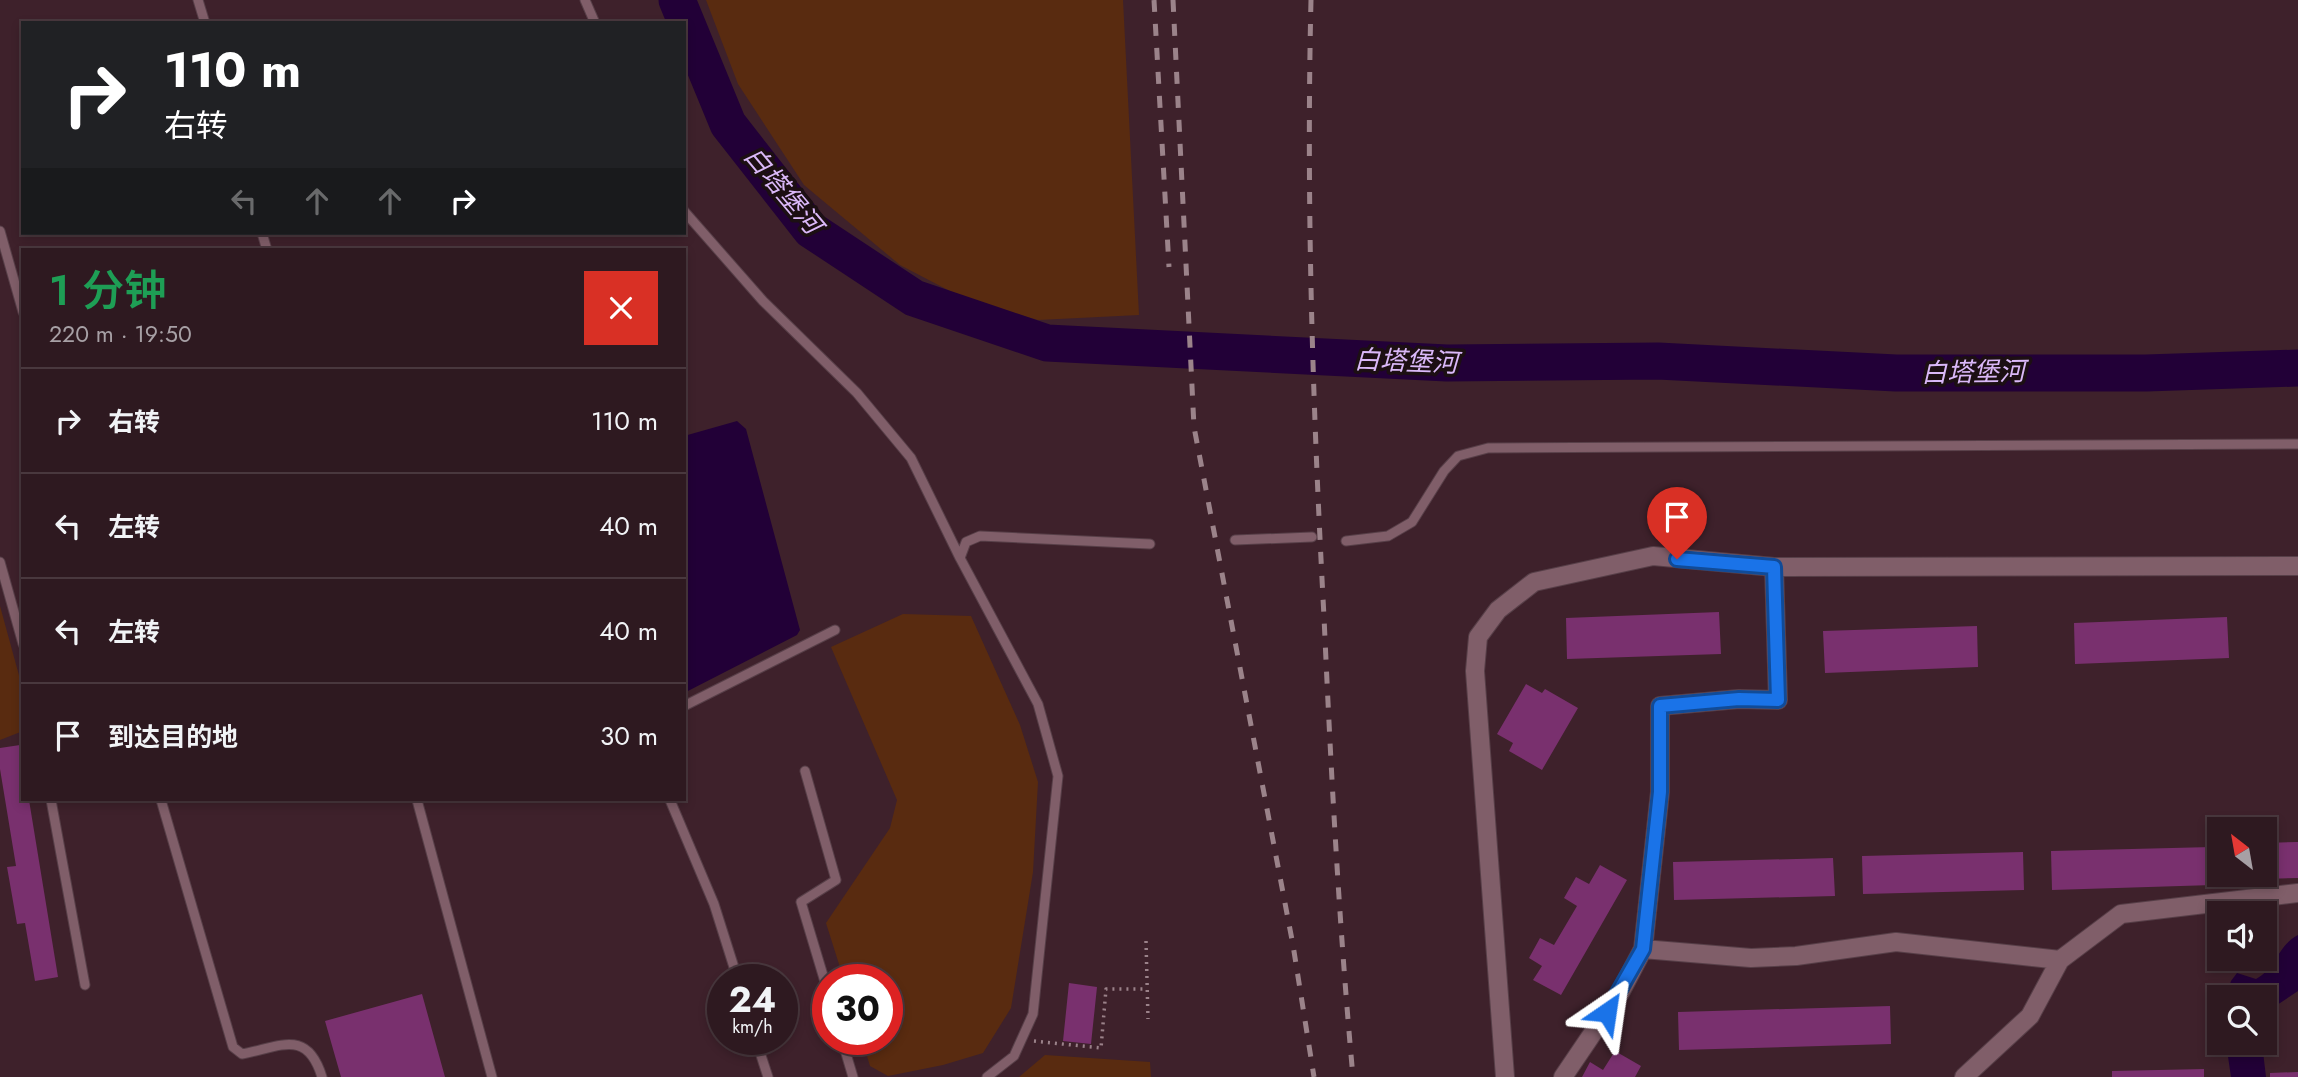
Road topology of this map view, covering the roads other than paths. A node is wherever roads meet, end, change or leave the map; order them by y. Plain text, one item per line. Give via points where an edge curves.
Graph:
1 (198, 0) edge
2 (585, 0) edge
3 (204, 21) edge
4 (594, 21) edge
5 (686, 213) edge
6 (0, 232) edge
7 (21, 305) edge
8 (2298, 444) edge
9 (1312, 537) dead end
10 (1235, 540) dead end
11 (1346, 541) dead end
12 (1150, 544) dead end
13 (960, 558) junction
14 (0, 562) edge
15 (2298, 566) edge
16 (1774, 567) junction
17 (835, 630) dead end
18 (21, 637) edge
19 (686, 705) edge
20 (805, 771) dead end
21 (51, 801) edge
22 (161, 801) edge
23 (417, 801) edge
24 (670, 801) edge
25 (2298, 893) edge
26 (1643, 949) junction
27 (2060, 960) junction
28 (733, 964) edge
29 (820, 964) edge
30 (85, 985) dead end
31 (761, 1055) edge
32 (846, 1055) edge
33 (323, 1077) edge
34 (492, 1077) edge
35 (768, 1077) edge
36 (853, 1077) edge
37 (987, 1077) edge
38 (1505, 1077) edge
39 (1563, 1077) edge
40 (1964, 1077) edge

1 - 3 lane
2 - 4 lane
5 - 13 lane via 764,302 857,393 911,458
6 - 7 lane
8 - 11 lane via 1488,448 1458,456 1412,522 1388,536
9 - 10 lane
12 - 13 lane via 980,536 966,542
13 - 37 lane via 1038,704 1058,776 1033,1014 1014,1056
14 - 18 lane
15 - 16 street
16 - 26 street via 1778,700 1660,706 1660,792
16 - 38 street via 1653,556 1534,582 1498,610 1478,637 1475,671
17 - 19 lane
20 - 29 lane via 836,880 801,902
21 - 30 lane
22 - 33 lane via 233,1047 242,1054 284,1043 300,1044 312,1054
23 - 34 lane
24 - 28 lane via 714,904
25 - 27 street via 2121,914
26 - 27 street via 1751,958 1896,942
26 - 39 street via 1620,993
27 - 40 street via 2030,1016
31 - 35 lane
32 - 36 lane

